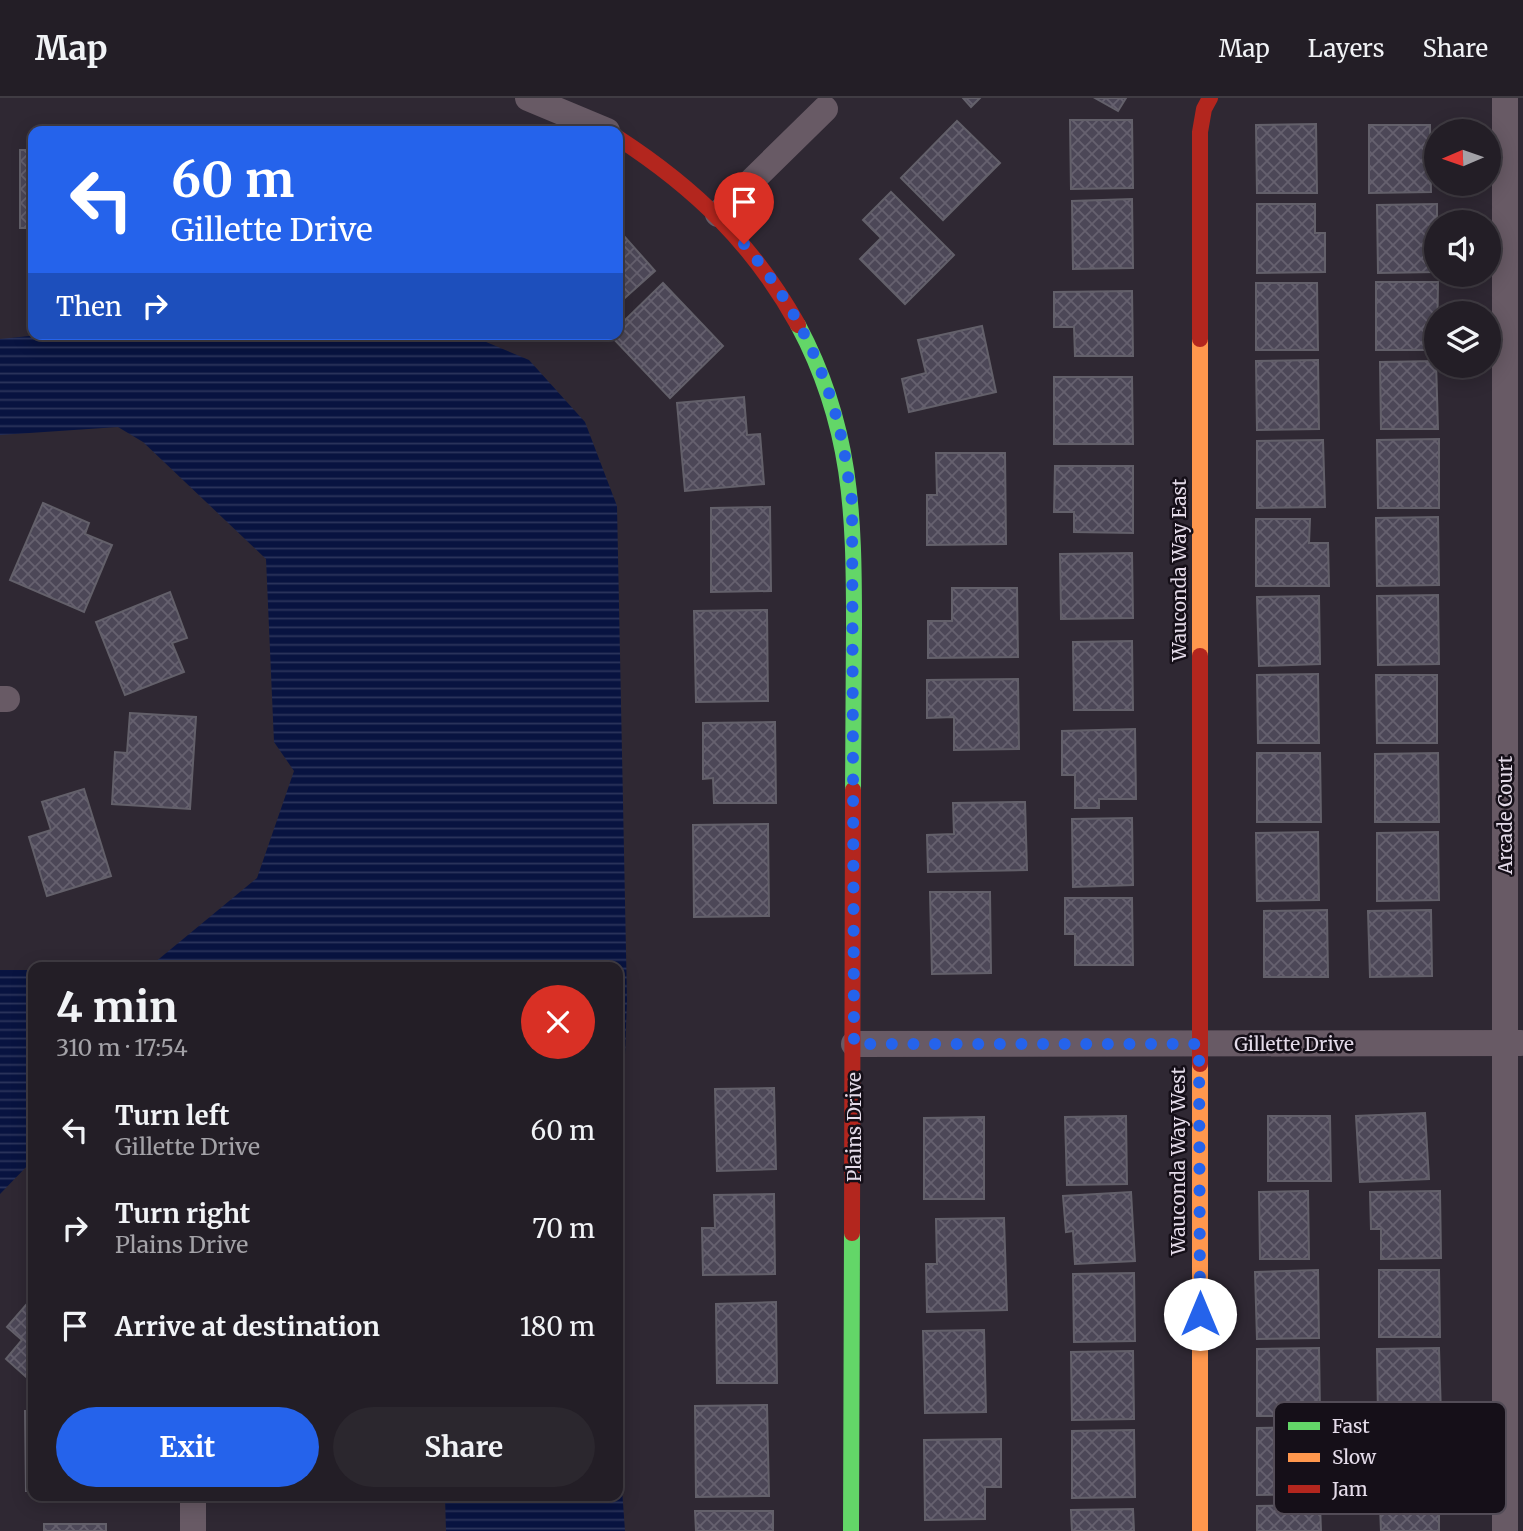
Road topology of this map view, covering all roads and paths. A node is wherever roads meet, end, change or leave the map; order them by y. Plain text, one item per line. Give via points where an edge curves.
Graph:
1 (528, 98) edge
2 (1210, 98) edge
3 (1506, 98) edge
4 (825, 109) dead end
5 (595, 126) edge
6 (623, 141) edge
7 (718, 214) junction
8 (1514, 1043) edge
9 (854, 1044) junction
10 (1199, 1044) junction
11 (1506, 1477) edge
12 (192, 1501) edge
13 (193, 1531) edge
14 (852, 1531) edge
15 (1200, 1531) edge

1 - 5 street
2 - 10 street, Wauconda Way East via 1200,132
3 - 8 street, Arcade Court
4 - 7 street
6 - 7 street, Plains Drive via 674,175
7 - 9 street, Plains Drive via 757,258 813,353 838,425 848,475 854,545
8 - 10 street, Gillette Drive
8 - 11 street, Arcade Court
9 - 10 street, Gillette Drive
9 - 14 street, Plains Drive
10 - 15 street, Wauconda Way West
12 - 13 street

